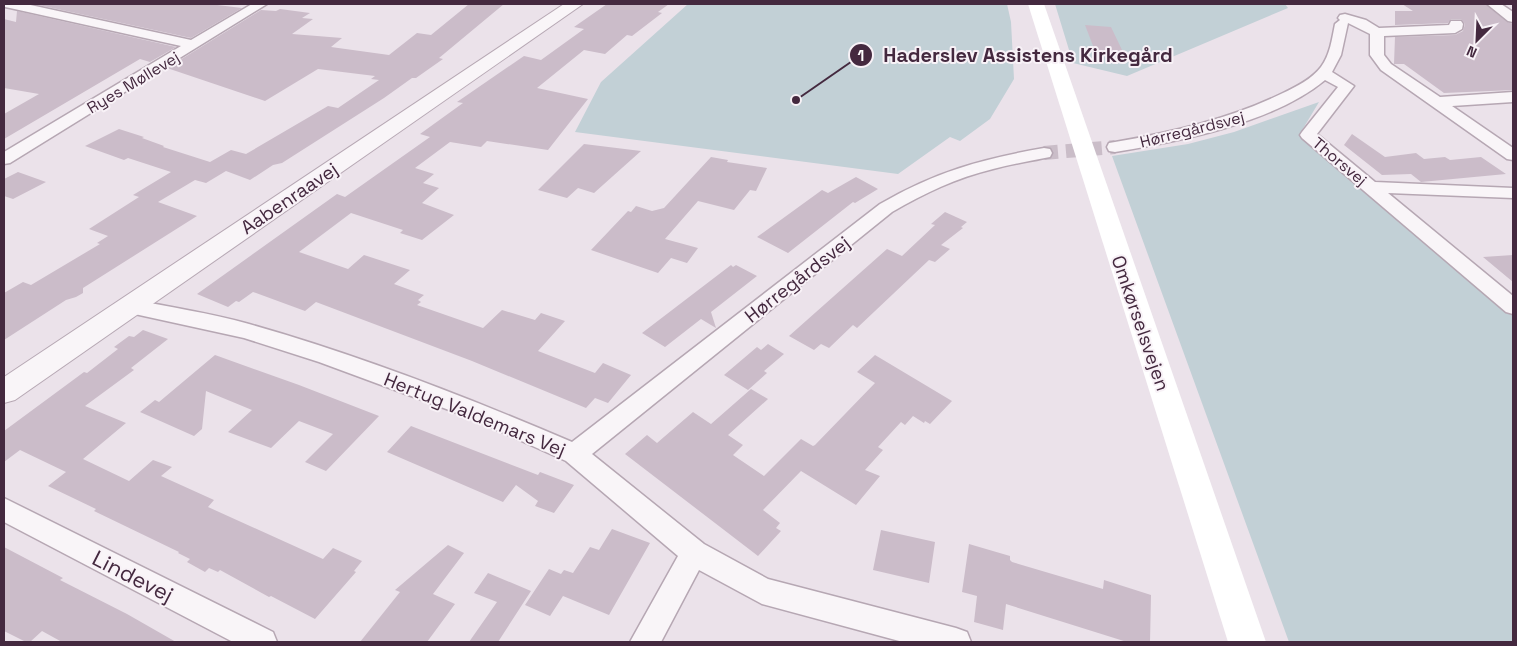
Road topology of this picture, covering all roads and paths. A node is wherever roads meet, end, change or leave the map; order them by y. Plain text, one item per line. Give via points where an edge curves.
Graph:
1 (10, 4) edge
2 (261, 4) edge
3 (575, 4) edge
4 (1036, 4) edge
5 (1352, 4) edge
6 (1493, 4) edge
7 (1513, 18) edge
8 (1343, 21) junction
9 (1456, 24) dead end
10 (1376, 32) junction
11 (194, 45) junction
12 (1324, 73) junction
13 (1513, 97) edge
14 (1437, 102) junction
15 (1115, 147) tunnel mouth
16 (1510, 150) edge
17 (1044, 153) tunnel mouth
18 (4, 159) edge
19 (1371, 188) junction
20 (1513, 193) edge
21 (1508, 299) edge
22 (130, 306) junction
23 (4, 392) edge
24 (575, 454) junction
25 (4, 509) edge
26 (694, 553) junction
27 (262, 642) edge
28 (645, 642) edge
29 (956, 642) edge
30 (1247, 642) edge

1 - 11 street
2 - 11 street, Ryes Møllevej
3 - 22 street, Aabenraavej
4 - 30 main road, Omkørselsvejen
5 - 8 street, Hørregårdsvej
6 - 7 street
8 - 10 street via 1361,23
8 - 12 street, Hørregårdsvej via 1339,44
9 - 10 street via 1455,29
10 - 14 street via 1377,55 1386,66
11 - 18 street, Ryes Møllevej
12 - 15 street, Hørregårdsvej via 1296,94 1252,114 1207,129
12 - 19 street, Thorsvej via 1347,86 1308,135
13 - 14 street
14 - 16 street
17 - 24 street, Hørregårdsvej via 969,169 928,184 886,208
19 - 20 street, Thorsvej
19 - 21 street, Thorsvej
22 - 23 street, Aabenraavej
22 - 24 street, Hertug Valdemars Vej via 246,332 327,356 476,411
24 - 26 street, Hertug Valdemars Vej
25 - 27 street, Lindevej
26 - 28 street
26 - 29 street, Hertug Valdemars Vej via 762,590

